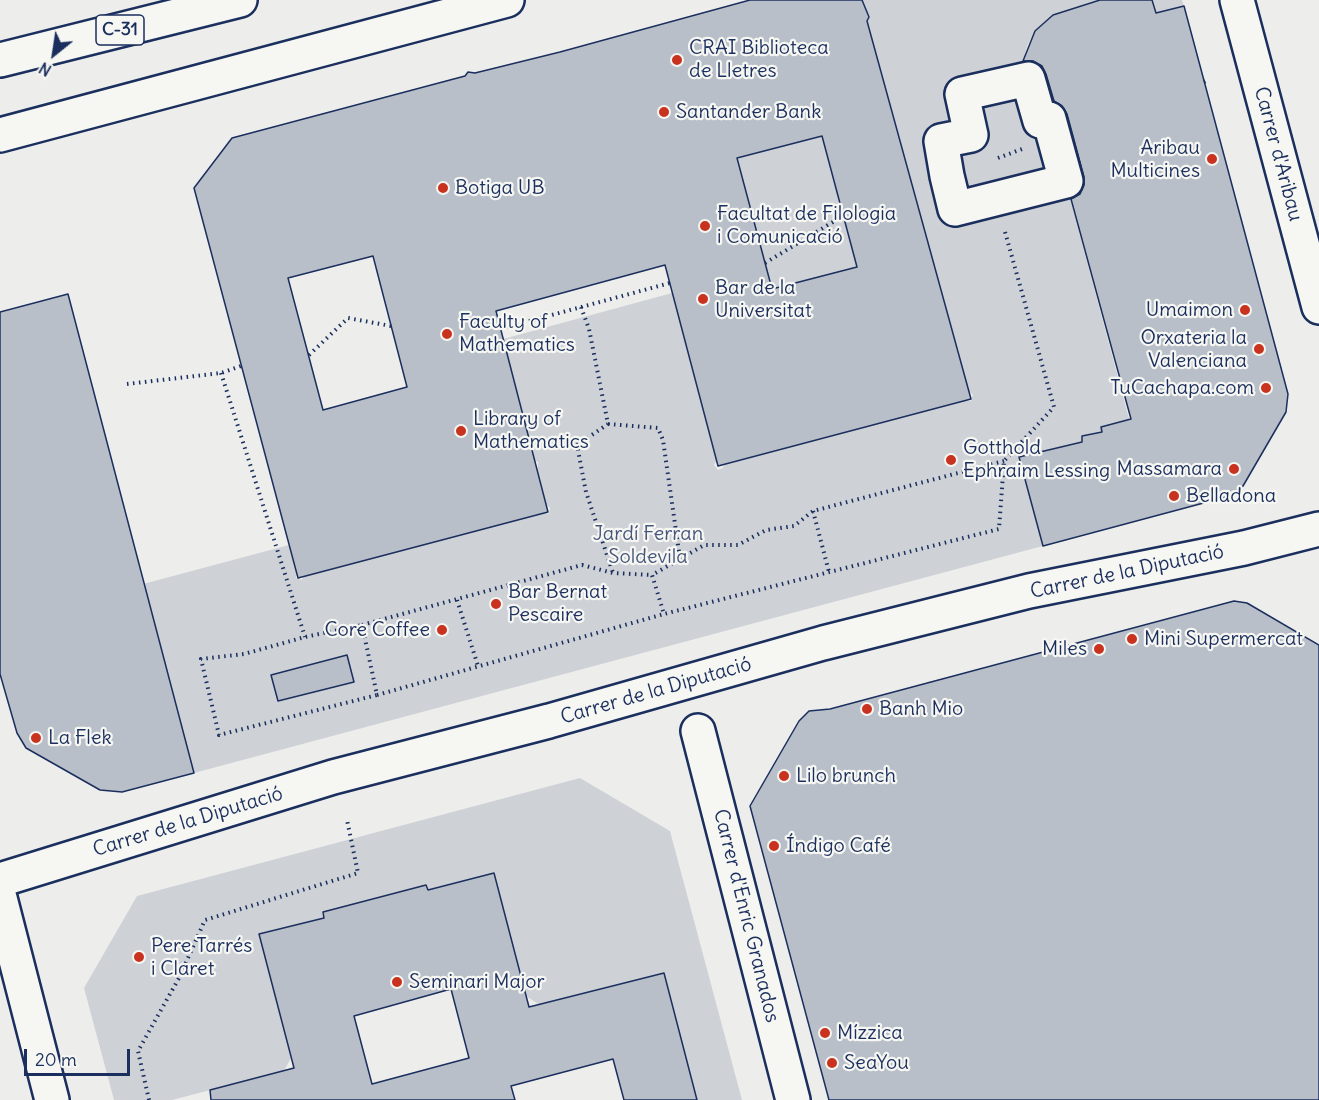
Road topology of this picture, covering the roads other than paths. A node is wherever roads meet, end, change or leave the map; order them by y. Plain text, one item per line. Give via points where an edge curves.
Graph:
1 (240, 0) edge
2 (507, 0) edge
3 (1237, 0) edge
4 (0, 60) edge
5 (0, 135) edge
6 (1066, 181) joint
7 (1319, 307) edge
8 (1319, 529) edge
9 (698, 731) dead end
10 (0, 880) edge
11 (0, 898) edge
12 (52, 1100) edge
13 (793, 1100) edge

1 - 4 street, C-31
2 - 5 street
3 - 7 street, Carrer d'Aribau
6 - 6 street via 955,209 941,141 971,135 962,94 1028,79 1040,121 1050,119
8 - 10 street, Carrer de la Diputació via 1029,591 823,643 333,777
9 - 13 street, Carrer d'Enric Granados
11 - 12 street

